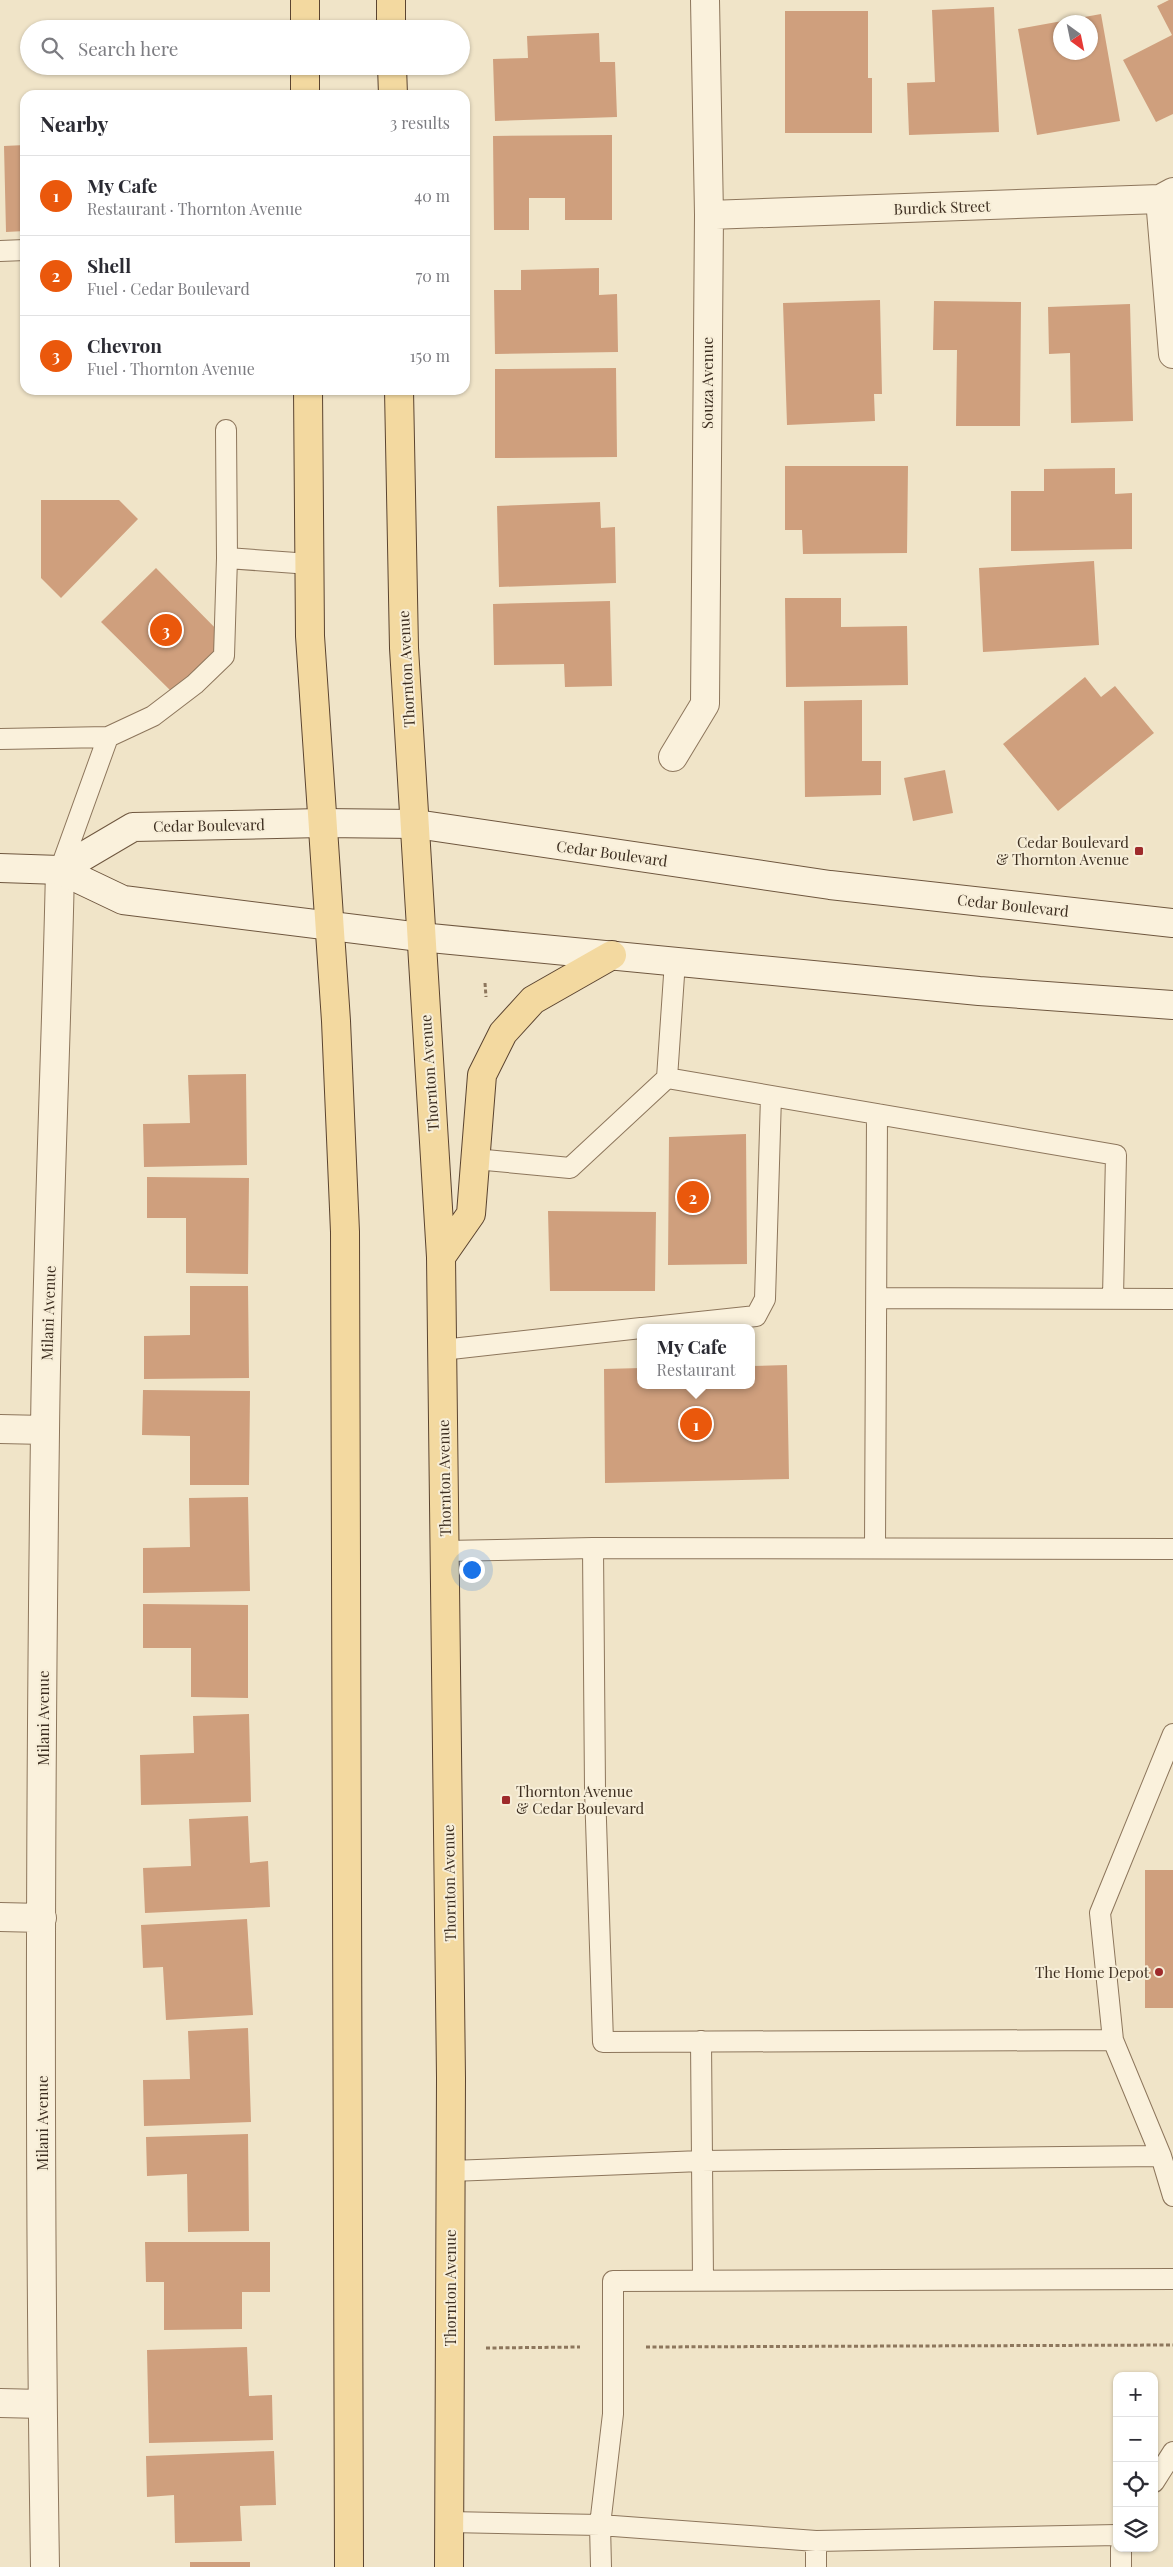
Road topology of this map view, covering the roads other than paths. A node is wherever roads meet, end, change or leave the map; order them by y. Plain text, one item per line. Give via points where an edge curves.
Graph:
1 (305, 0) edge
2 (391, 0) edge
3 (705, 0) edge
4 (305, 20) edge
5 (391, 20) edge
6 (305, 75) edge
7 (392, 75) edge
8 (305, 90) edge
9 (393, 90) edge
10 (1166, 195) edge
11 (709, 216) junction
12 (20, 250) edge
13 (0, 251) edge
14 (1173, 354) edge
15 (308, 395) edge
16 (399, 395) edge
17 (226, 430) dead end
18 (227, 558) junction
19 (310, 564) junction
20 (108, 737) junction
21 (0, 739) edge
22 (673, 756) dead end
23 (322, 823) junction
24 (416, 824) junction
25 (0, 868) edge
26 (60, 870) junction
27 (1173, 923) edge
28 (328, 924) junction
29 (420, 937) junction
30 (612, 955) junction
31 (674, 961) junction
32 (1173, 1005) edge
33 (667, 1078) junction
34 (771, 1096) junction
35 (877, 1114) junction
36 (475, 1159) junction
37 (441, 1257) junction
38 (1113, 1297) junction
39 (877, 1298) junction
40 (1173, 1299) edge
41 (680, 1324) edge
42 (637, 1329) edge
43 (442, 1350) junction
44 (0, 1429) edge
45 (44, 1430) junction
46 (593, 1548) junction
47 (875, 1548) junction
48 (1173, 1549) edge
49 (445, 1551) junction
50 (1173, 1734) edge
51 (0, 1917) edge
52 (42, 1918) junction
53 (1113, 2040) junction
54 (701, 2041) junction
55 (1161, 2156) junction
56 (701, 2160) junction
57 (451, 2171) junction
58 (1173, 2196) edge
59 (1173, 2278) edge
60 (703, 2280) junction
61 (0, 2403) edge
62 (42, 2404) junction
63 (1173, 2452) edge
64 (1158, 2476) edge
65 (449, 2522) junction
66 (600, 2525) junction
67 (1113, 2535) edge
68 (816, 2542) junction
69 (1121, 2552) edge
70 (45, 2567) edge
71 (348, 2567) edge
72 (448, 2567) edge
73 (601, 2567) edge
74 (816, 2567) edge
75 (1121, 2567) edge

1 - 4 main road
2 - 5 main road
3 - 11 street, Souza Avenue
6 - 8 main road
7 - 9 main road
10 - 11 street, Burdick Street
10 - 14 street
11 - 22 street, Souza Avenue via 705,704
12 - 13 lane
15 - 19 main road
16 - 24 main road, Thornton Avenue via 404,648
17 - 18 lane
18 - 19 lane
18 - 20 lane via 224,656 195,684 153,716
19 - 23 main road via 310,636
20 - 21 lane
20 - 26 lane
23 - 24 street, Cedar Boulevard
23 - 26 street, Cedar Boulevard via 133,827
23 - 28 main road
24 - 27 street, Cedar Boulevard via 830,885
24 - 29 main road, Thornton Avenue
25 - 26 street
26 - 28 street via 123,900
26 - 45 street, Milani Avenue
28 - 29 street
28 - 71 main road via 336,1021 345,1232
29 - 30 street
29 - 37 main road, Thornton Avenue
30 - 31 street
30 - 36 main road via 533,1000 503,1033 482,1075
31 - 32 street via 979,991
31 - 33 lane
33 - 34 lane
33 - 36 lane via 570,1168
34 - 35 lane
34 - 41 lane via 765,1299 756,1316
35 - 38 lane via 1116,1155
35 - 39 lane
36 - 37 main road via 471,1214
37 - 43 main road, Thornton Avenue
38 - 39 lane
38 - 40 lane
39 - 47 lane
42 - 43 lane
43 - 49 main road, Thornton Avenue
44 - 45 street
45 - 52 street, Milani Avenue
46 - 47 lane
46 - 49 lane
46 - 54 lane via 595,1789 603,2042
47 - 48 lane
49 - 57 main road, Thornton Avenue
50 - 53 lane via 1100,1913
51 - 52 street
52 - 62 street, Milani Avenue
53 - 54 lane
53 - 55 lane
54 - 56 lane
55 - 56 lane
55 - 58 lane
56 - 57 lane
56 - 60 lane
57 - 65 main road, Thornton Avenue
59 - 60 lane
60 - 66 lane via 613,2281 613,2414
61 - 62 street
62 - 70 street, Milani Avenue
63 - 64 lane
65 - 66 lane
65 - 72 main road, Thornton Avenue
66 - 68 lane
66 - 73 lane
67 - 68 lane
68 - 74 lane
69 - 75 lane

